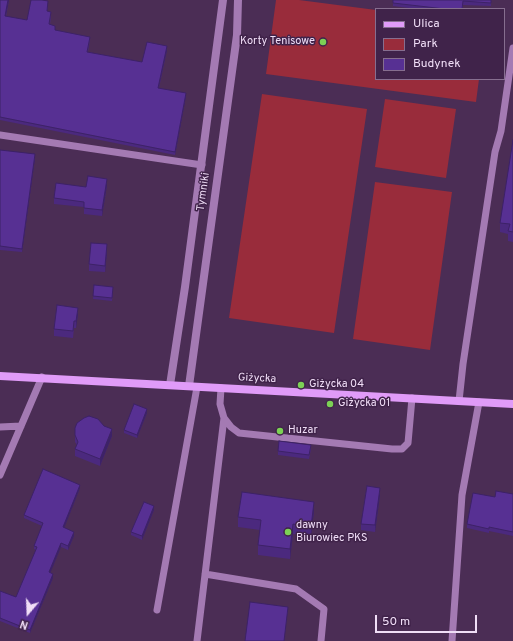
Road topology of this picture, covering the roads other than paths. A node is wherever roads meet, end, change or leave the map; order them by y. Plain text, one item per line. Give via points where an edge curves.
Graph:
1 (223, 0) edge
2 (238, 0) edge
3 (513, 48) edge
4 (0, 135) edge
5 (202, 165) junction
6 (0, 376) edge
7 (42, 377) junction
8 (170, 385) junction
9 (193, 386) junction
10 (221, 388) junction
11 (412, 398) junction
12 (459, 401) junction
13 (479, 402) junction
14 (513, 404) edge
15 (224, 418) junction
16 (21, 426) junction
17 (0, 427) edge
18 (0, 475) edge
19 (205, 574) junction
20 (157, 610) dead end
21 (197, 641) edge
22 (320, 641) edge
23 (452, 641) edge

1 - 5 street, Tymniki
2 - 9 street, Tymniki via 236,35
3 - 12 lane via 501,131 495,152
4 - 5 lane
5 - 8 street, Tymniki
6 - 7 street, Giżycka
7 - 8 street, Giżycka
7 - 16 lane
8 - 9 street, Giżycka
9 - 10 street, Giżycka
9 - 20 lane
10 - 11 street, Giżycka
10 - 15 lane via 220,404
11 - 12 street, Giżycka
11 - 15 lane via 408,444 402,449 239,433
12 - 13 street, Giżycka
13 - 14 street, Giżycka
13 - 23 lane via 462,495
15 - 19 lane
16 - 17 lane
16 - 18 lane
19 - 21 lane
19 - 22 lane via 296,589 324,609

